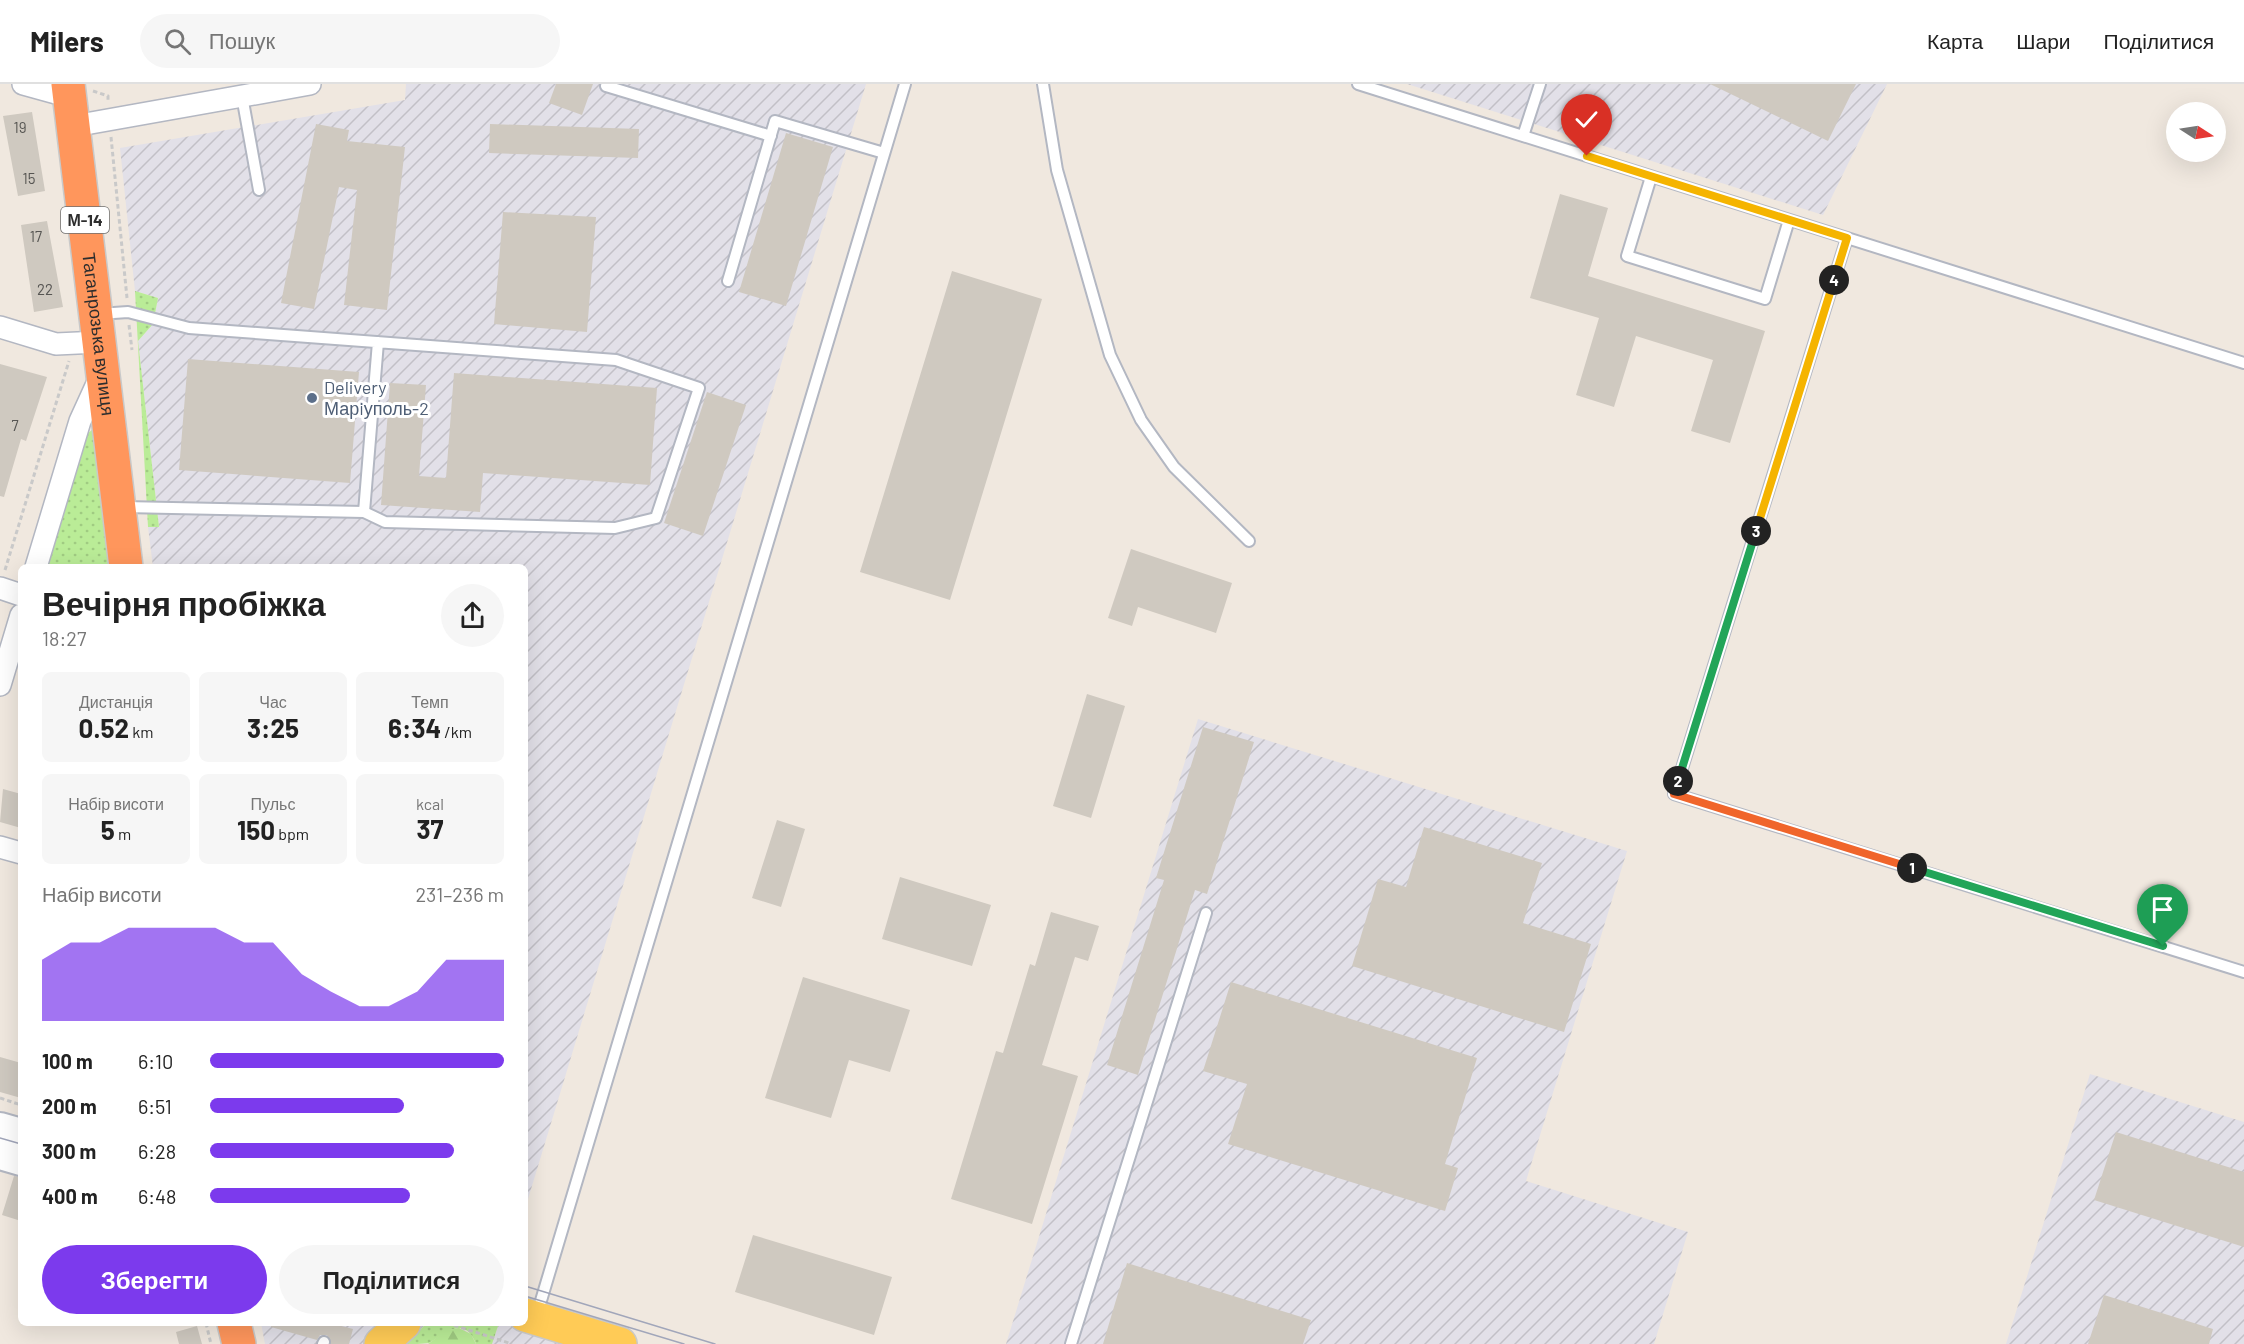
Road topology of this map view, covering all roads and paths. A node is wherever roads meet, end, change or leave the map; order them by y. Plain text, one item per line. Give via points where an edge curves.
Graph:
1 (23, 84) edge
2 (310, 84) edge
3 (607, 84) edge
4 (905, 84) edge
5 (1043, 84) edge
6 (1358, 84) edge
7 (1539, 84) edge
8 (242, 96) junction
9 (70, 102) edge
10 (110, 120) junction
11 (771, 136) junction
12 (1523, 136) junction
13 (884, 153) junction
14 (1652, 177) junction
15 (259, 190) dead end
16 (1789, 220) junction
17 (1847, 238) junction
18 (728, 281) dead end
19 (128, 312) junction
20 (0, 327) edge
21 (378, 342) junction
22 (92, 346) junction
23 (132, 350) dead end
24 (2244, 363) edge
25 (94, 419) junction
26 (119, 507) junction
27 (364, 512) junction
28 (1249, 541) dead end
29 (37, 564) edge
30 (126, 564) edge
31 (2, 582) edge
32 (18, 593) edge
33 (18, 625) edge
34 (0, 685) edge
35 (0, 847) edge
36 (18, 852) edge
37 (1206, 913) dead end
38 (2244, 972) edge
39 (0, 1098) edge
40 (18, 1103) edge
41 (0, 1127) edge
42 (18, 1132) edge
43 (0, 1155) edge
44 (18, 1160) edge
45 (530, 1317) edge
46 (207, 1326) edge
47 (235, 1326) edge
48 (401, 1326) edge
49 (456, 1326) edge
50 (211, 1344) edge
51 (239, 1344) edge
52 (381, 1344) edge
53 (512, 1344) edge
54 (620, 1344) edge
55 (1071, 1344) edge

1 - 9 street
2 - 8 street
3 - 11 lane
4 - 13 lane
5 - 28 lane via 1058,170 1115,364 1141,420 1174,467
6 - 12 lane
7 - 12 lane
8 - 10 street
8 - 15 lane
9 - 10 street
9 - 22 highway, Таганрозька вулиця / М-14
10 - 19 path
11 - 13 lane via 775,121
11 - 18 lane
12 - 14 lane
13 - 45 lane
14 - 16 lane
14 - 16 lane via 1627,256 1765,299
16 - 17 lane
17 - 24 lane
17 - 38 lane via 1674,794
19 - 21 lane via 189,328
19 - 22 lane
19 - 23 path
20 - 22 street via 56,344
21 - 27 lane
21 - 27 lane via 616,360 699,388 656,518 615,528 385,522
22 - 25 highway, Таганрозька вулиця / М-14
22 - 31 path
25 - 26 highway, Таганрозька вулиця / М-14
25 - 29 street
26 - 27 lane
26 - 30 highway, Таганрозька вулиця / М-14
31 - 32 street
33 - 34 street
35 - 36 street
37 - 55 lane
39 - 40 path
41 - 42 main road
43 - 44 main road
45 - 54 main road
46 - 50 path
47 - 51 highway
48 - 52 main road
49 - 53 path

